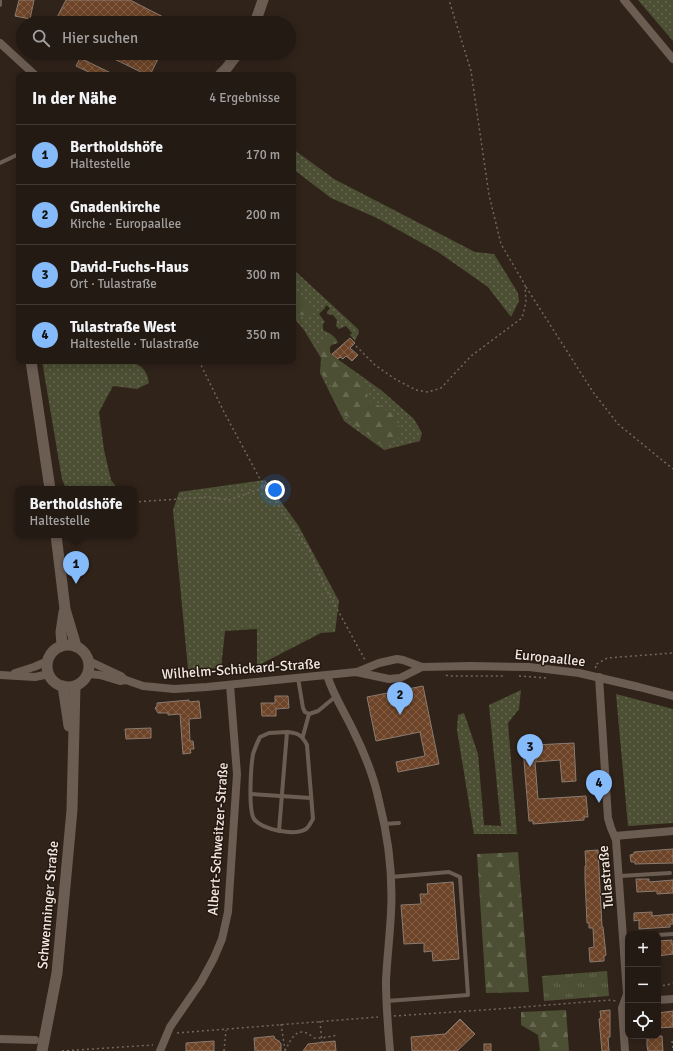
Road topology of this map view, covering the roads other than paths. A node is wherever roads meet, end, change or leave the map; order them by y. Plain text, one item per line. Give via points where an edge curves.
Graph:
1 (0, 0) edge
2 (263, 0) edge
3 (624, 0) edge
4 (0, 5) edge
5 (257, 16) edge
6 (0, 43) edge
7 (16, 58) edge
8 (673, 59) edge
9 (19, 60) edge
10 (233, 60) edge
11 (32, 72) edge
12 (223, 72) edge
13 (16, 155) edge
14 (0, 163) edge
15 (31, 364) edge
16 (50, 486) edge
17 (56, 538) edge
18 (65, 609) junction
19 (62, 645) junction
20 (76, 646) junction
21 (48, 661) junction
22 (89, 661) junction
23 (422, 667) junction
24 (356, 672) junction
25 (49, 674) junction
26 (88, 674) junction
27 (0, 675) edge
28 (10, 675) junction
29 (327, 675) junction
30 (599, 677) junction
31 (298, 678) junction
32 (128, 681) junction
33 (230, 685) junction
34 (63, 686) junction
35 (75, 686) junction
36 (673, 696) edge
37 (335, 697) junction
38 (309, 714) junction
39 (286, 732) junction
40 (303, 736) junction
41 (73, 760) junction
42 (251, 794) junction
43 (282, 796) junction
44 (311, 798) junction
45 (399, 823) dead end
46 (384, 824) junction
47 (279, 831) junction
48 (673, 831) edge
49 (615, 836) junction
50 (670, 873) dead end
51 (620, 876) junction
52 (391, 877) junction
53 (625, 931) edge
54 (673, 934) edge
55 (661, 935) edge
56 (673, 999) edge
57 (661, 1000) edge
58 (386, 1001) junction
59 (625, 1004) edge
60 (0, 1039) edge
61 (35, 1040) dead end
62 (158, 1048) edge
63 (42, 1051) edge
64 (390, 1051) edge
65 (625, 1051) edge

1 - 4 lane
2 - 5 main road
3 - 8 street
6 - 7 street
9 - 11 street
10 - 12 main road
13 - 14 lane
15 - 16 main road
17 - 18 main road
18 - 19 main road via 61,632
18 - 20 main road
19 - 20 main road
19 - 21 main road via 53,651
20 - 22 main road via 84,651
21 - 25 main road
21 - 28 street
22 - 26 main road
22 - 32 street
23 - 24 street, Europaallee via 404,676 389,679
23 - 24 street, Europaallee via 397,659
23 - 30 street, Europaallee via 529,667
24 - 29 street, Europaallee
25 - 28 street via 35,677
25 - 34 main road via 54,682
26 - 32 street
26 - 35 main road
27 - 28 street
29 - 31 street, Wilhelm-Schickard-Straße
29 - 37 street, Wilhelm-Schickard-Straße
30 - 36 street, Europaallee
30 - 49 street, Tulastraße via 608,818
31 - 33 street, Wilhelm-Schickard-Straße
31 - 38 lane via 303,708
32 - 33 street, Wilhelm-Schickard-Straße via 159,688
33 - 62 street, Albert-Schweitzer-Straße via 237,774 228,912 222,939 214,958
34 - 35 main road
34 - 41 main road, Schwenninger Straße
35 - 41 main road, Schwenninger Straße
37 - 38 lane via 318,711
37 - 46 street, Wilhelm-Schickard-Straße via 354,730 368,766
38 - 40 lane
39 - 40 lane
39 - 42 lane via 269,733 260,737 253,756
39 - 43 lane
40 - 44 lane via 307,744
41 - 63 main road, Schwenninger Straße via 72,810 57,974
42 - 43 lane
42 - 47 lane via 250,807 254,818 260,825
43 - 44 lane
43 - 47 lane
44 - 47 lane via 312,819 307,829
45 - 46 lane
46 - 52 street, Wilhelm-Schickard-Straße
48 - 49 street
49 - 51 street, Tulastraße
50 - 51 lane
51 - 53 street, Tulastraße
52 - 58 street, Wilhelm-Schickard-Straße
52 - 58 lane via 449,872 460,877 468,995
54 - 55 lane
56 - 57 street
58 - 64 street, Wilhelm-Schickard-Straße
59 - 65 street, Tulastraße via 622,1008
60 - 61 street

